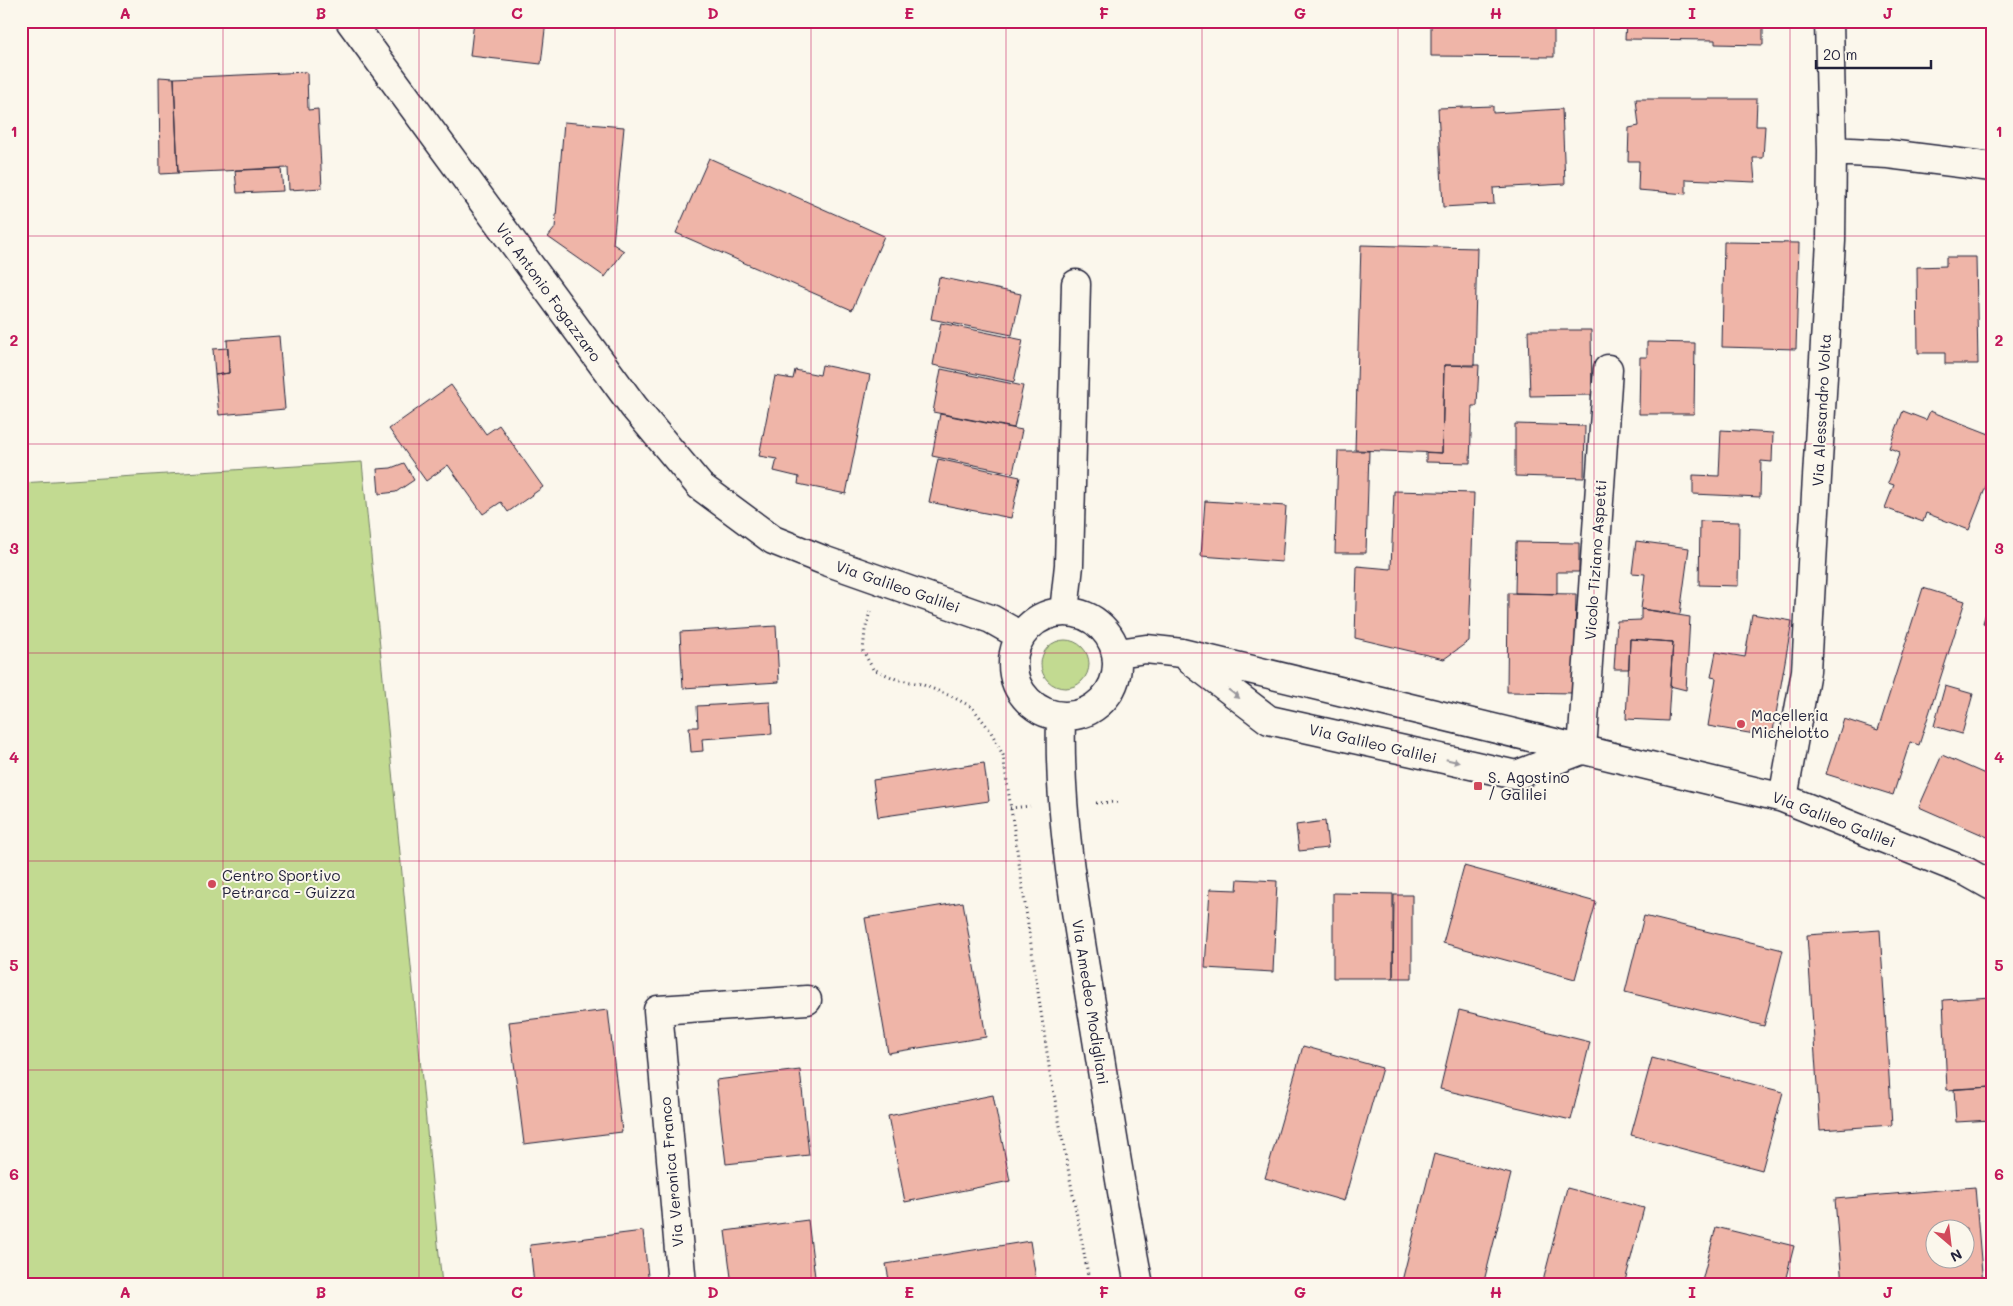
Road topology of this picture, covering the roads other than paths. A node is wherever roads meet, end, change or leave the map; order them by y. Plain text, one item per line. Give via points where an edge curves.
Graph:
1 (350, 21) edge
2 (1829, 21) edge
3 (1832, 151) junction
4 (1992, 167) edge
5 (1076, 284) dead end
6 (1608, 369) dead end
7 (773, 540) joint
8 (1064, 612) junction
9 (1021, 636) junction
10 (1118, 652) junction
11 (1182, 653) junction
12 (1061, 718) junction
13 (1582, 750) junction
14 (1783, 798) junction
15 (1992, 886) edge
16 (807, 1000) dead end
17 (682, 1285) edge
18 (1139, 1285) edge

1 - 7 street, Via Antonio Fogazzaro via 634,407 700,486
2 - 3 street, Via Alessandro Volta
3 - 4 street via 1888,154
3 - 14 street, Via Alessandro Volta via 1831,241 1806,671
5 - 8 street via 1069,565
6 - 13 street, Vicolo Tiziano Aspetti
7 - 9 street, Via Galileo Galilei via 990,619
8 - 9 street via 1049,614 1035,621
8 - 10 street via 1094,620 1106,631
9 - 12 street via 1011,663 1014,681 1023,698 1037,710
10 - 11 street, Via Galileo Galilei via 1146,649
10 - 12 street via 1115,679 1106,697 1092,710
11 - 13 street, Via Galileo Galilei
11 -> 13 street, Via Galileo Galilei via 1269,720 1516,775
12 - 18 street, Via Amedeo Modigliani via 1063,803 1072,888
13 - 14 street, Via Galileo Galilei
14 - 15 street, Via Galileo Galilei via 1967,872
16 - 17 street, Via Veronica Franco via 658,1010

